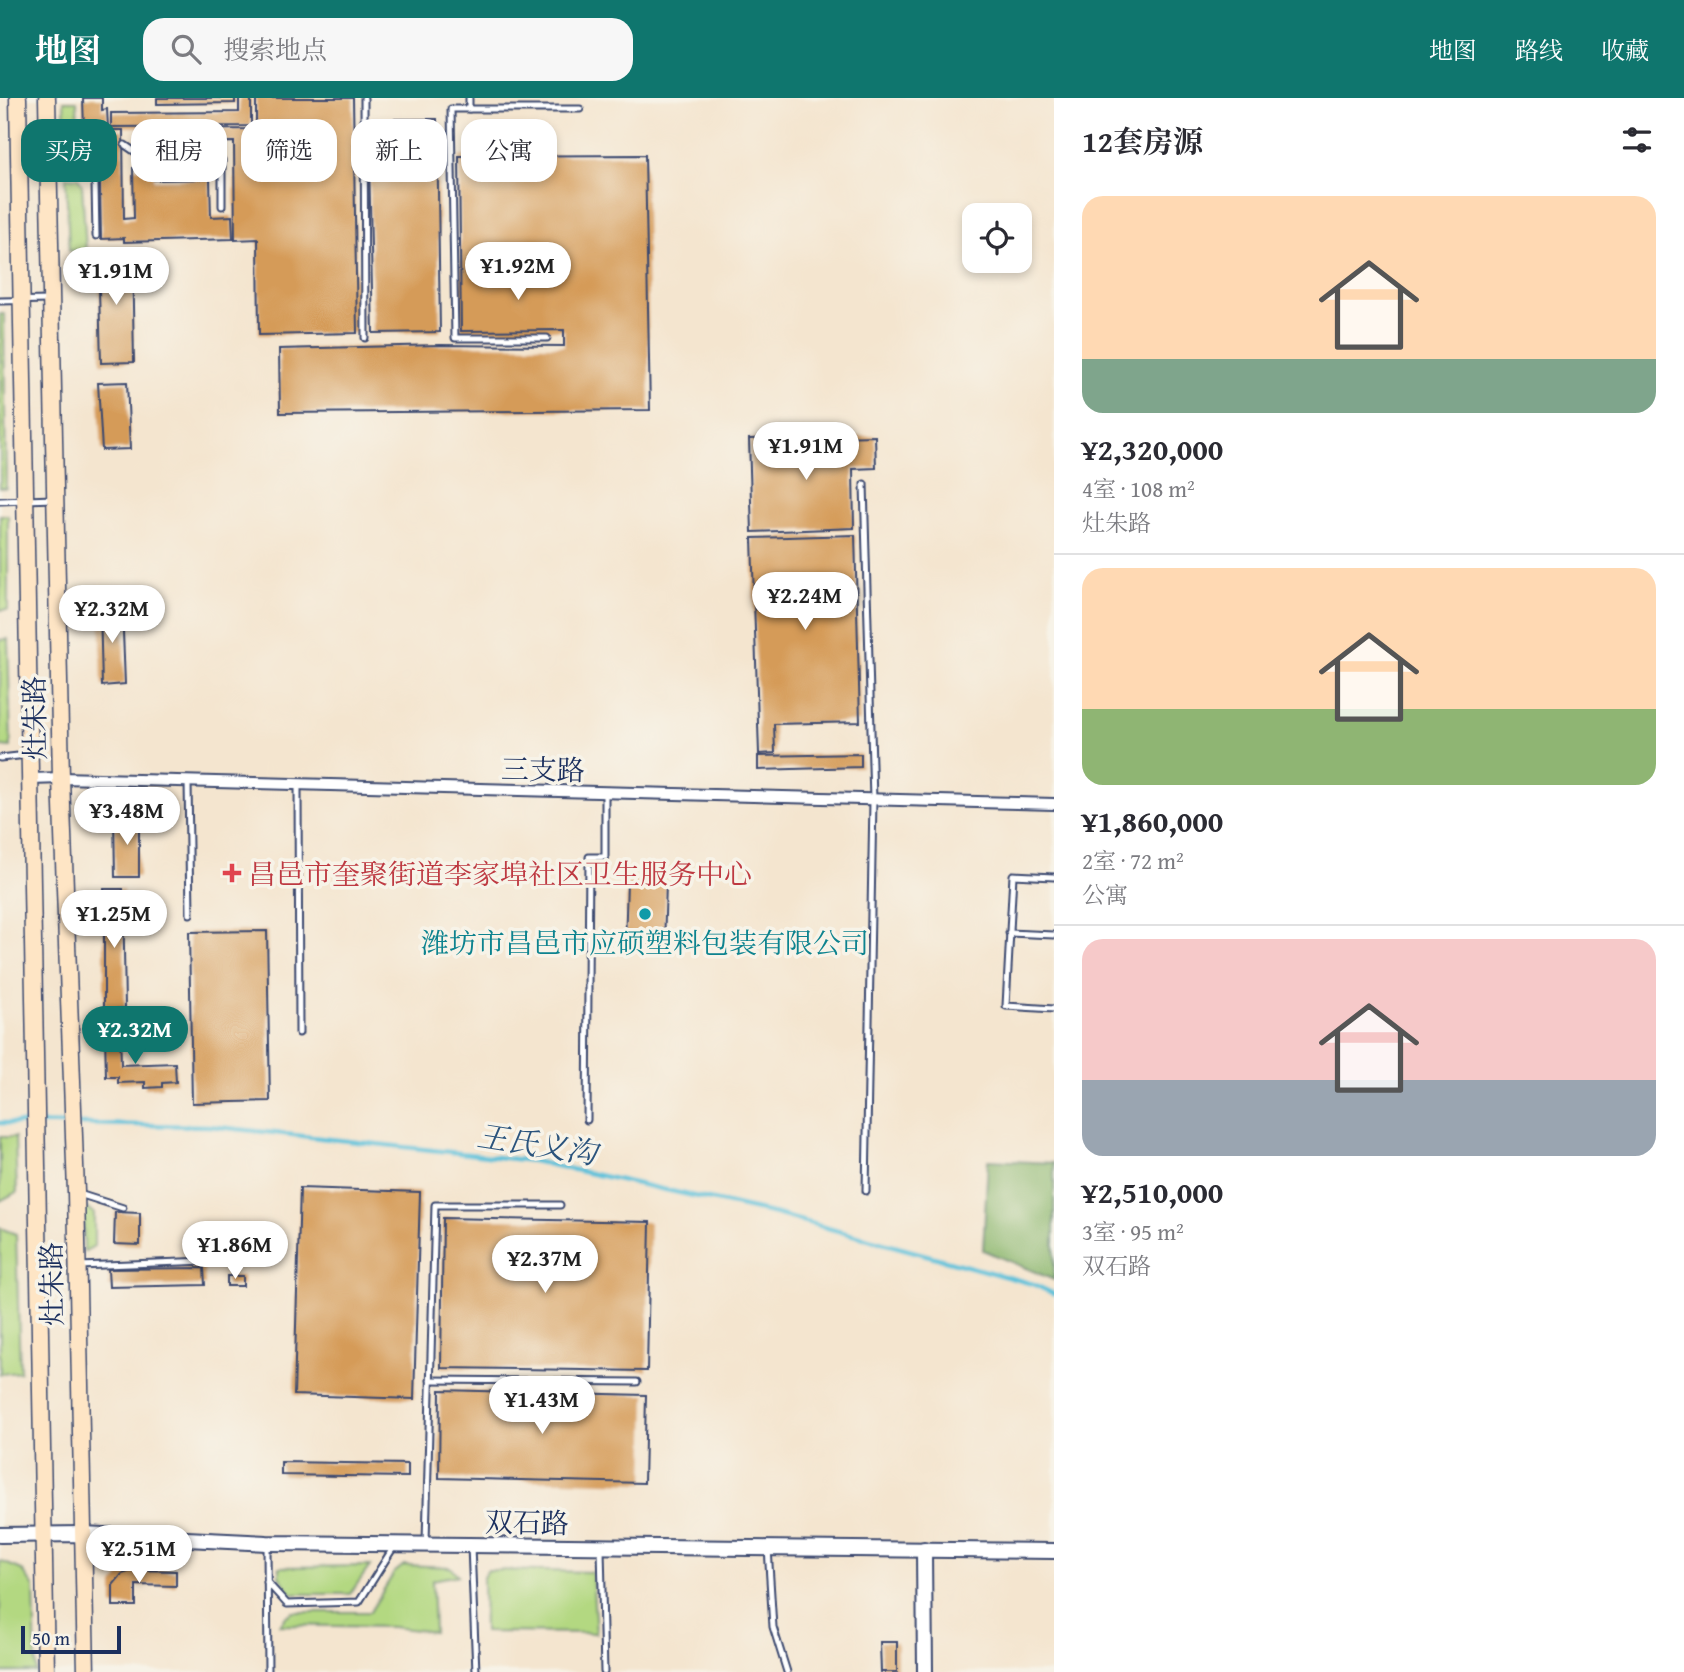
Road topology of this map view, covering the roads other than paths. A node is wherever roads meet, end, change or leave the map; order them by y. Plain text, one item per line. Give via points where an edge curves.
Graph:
1 (18, 98) edge
2 (47, 98) edge
3 (364, 98) edge
4 (469, 98) edge
5 (469, 109) junction
6 (580, 109) dead end
7 (48, 119) edge
8 (125, 145) dead end
9 (19, 169) joint
10 (50, 182) edge
11 (94, 182) edge
12 (222, 206) dead end
13 (96, 236) dead end
14 (22, 300) junction
15 (52, 300) junction
16 (0, 301) edge
17 (365, 338) dead end
18 (547, 338) dead end
19 (864, 484) dead end
20 (26, 499) junction
21 (56, 499) junction
22 (0, 501) edge
23 (30, 755) junction
24 (0, 758) edge
25 (61, 778) junction
26 (31, 779) junction
27 (188, 782) junction
28 (298, 785) junction
29 (605, 793) junction
30 (873, 800) junction
31 (1054, 804) edge
32 (1054, 877) edge
33 (190, 914) dead end
34 (1009, 933) junction
35 (1054, 935) edge
36 (1054, 1009) edge
37 (299, 1033) dead end
38 (587, 1120) dead end
39 (866, 1191) dead end
40 (76, 1192) junction
41 (560, 1205) dead end
42 (123, 1208) dead end
43 (232, 1261) dead end
44 (76, 1266) junction
45 (430, 1381) junction
46 (637, 1382) dead end
47 (83, 1534) junction
48 (0, 1535) edge
49 (42, 1535) junction
50 (267, 1543) junction
51 (396, 1545) junction
52 (426, 1545) junction
53 (471, 1546) junction
54 (601, 1547) junction
55 (768, 1548) junction
56 (924, 1549) junction
57 (1054, 1551) edge
58 (267, 1583) junction
59 (46, 1672) edge
60 (86, 1672) edge
61 (268, 1672) edge
62 (475, 1672) edge
63 (604, 1672) edge
64 (787, 1672) edge
65 (925, 1672) edge

1 - 9 main road, 灶朱路
2 - 7 main road, 灶朱路
3 - 17 lane
4 - 5 lane
5 - 6 lane
5 - 18 lane via 451,109 455,338
8 - 12 lane via 147,160 222,160
9 - 14 main road, 灶朱路
10 - 15 main road, 灶朱路
11 - 13 lane
14 - 15 lane
14 - 16 lane
14 - 20 main road, 灶朱路
15 - 21 main road, 灶朱路
19 - 30 lane
20 - 21 lane
20 - 22 lane
20 - 23 main road, 灶朱路
21 - 25 main road, 灶朱路
23 - 24 lane
23 - 26 main road, 灶朱路
25 - 26 street, 三支路
25 - 27 street, 三支路
25 - 40 main road, 灶朱路
26 - 49 main road, 灶朱路
27 - 28 street, 三支路
27 - 33 lane
28 - 29 street, 三支路
28 - 37 lane
29 - 30 street, 三支路
29 - 38 lane via 605,857 589,857
30 - 31 street, 三支路
30 - 39 lane
32 - 34 lane via 1013,876
34 - 35 lane
34 - 36 lane via 1006,1006
40 - 42 lane
40 - 44 main road, 灶朱路
41 - 45 lane via 435,1205
43 - 44 lane
44 - 47 main road, 灶朱路
45 - 46 lane
45 - 52 lane
47 - 49 street, 双石路
47 - 50 street, 双石路
47 - 60 main road, 灶朱路
48 - 49 street, 双石路
49 - 59 main road, 灶朱路
50 - 51 street, 双石路
50 - 58 lane
51 - 52 street, 双石路
51 - 58 lane via 359,1602 287,1604
52 - 53 street, 双石路
53 - 54 street, 双石路
53 - 62 lane
54 - 55 street, 双石路
54 - 63 lane
55 - 56 street, 双石路
55 - 64 lane via 773,1627
56 - 57 street, 双石路
56 - 65 street
58 - 61 lane

